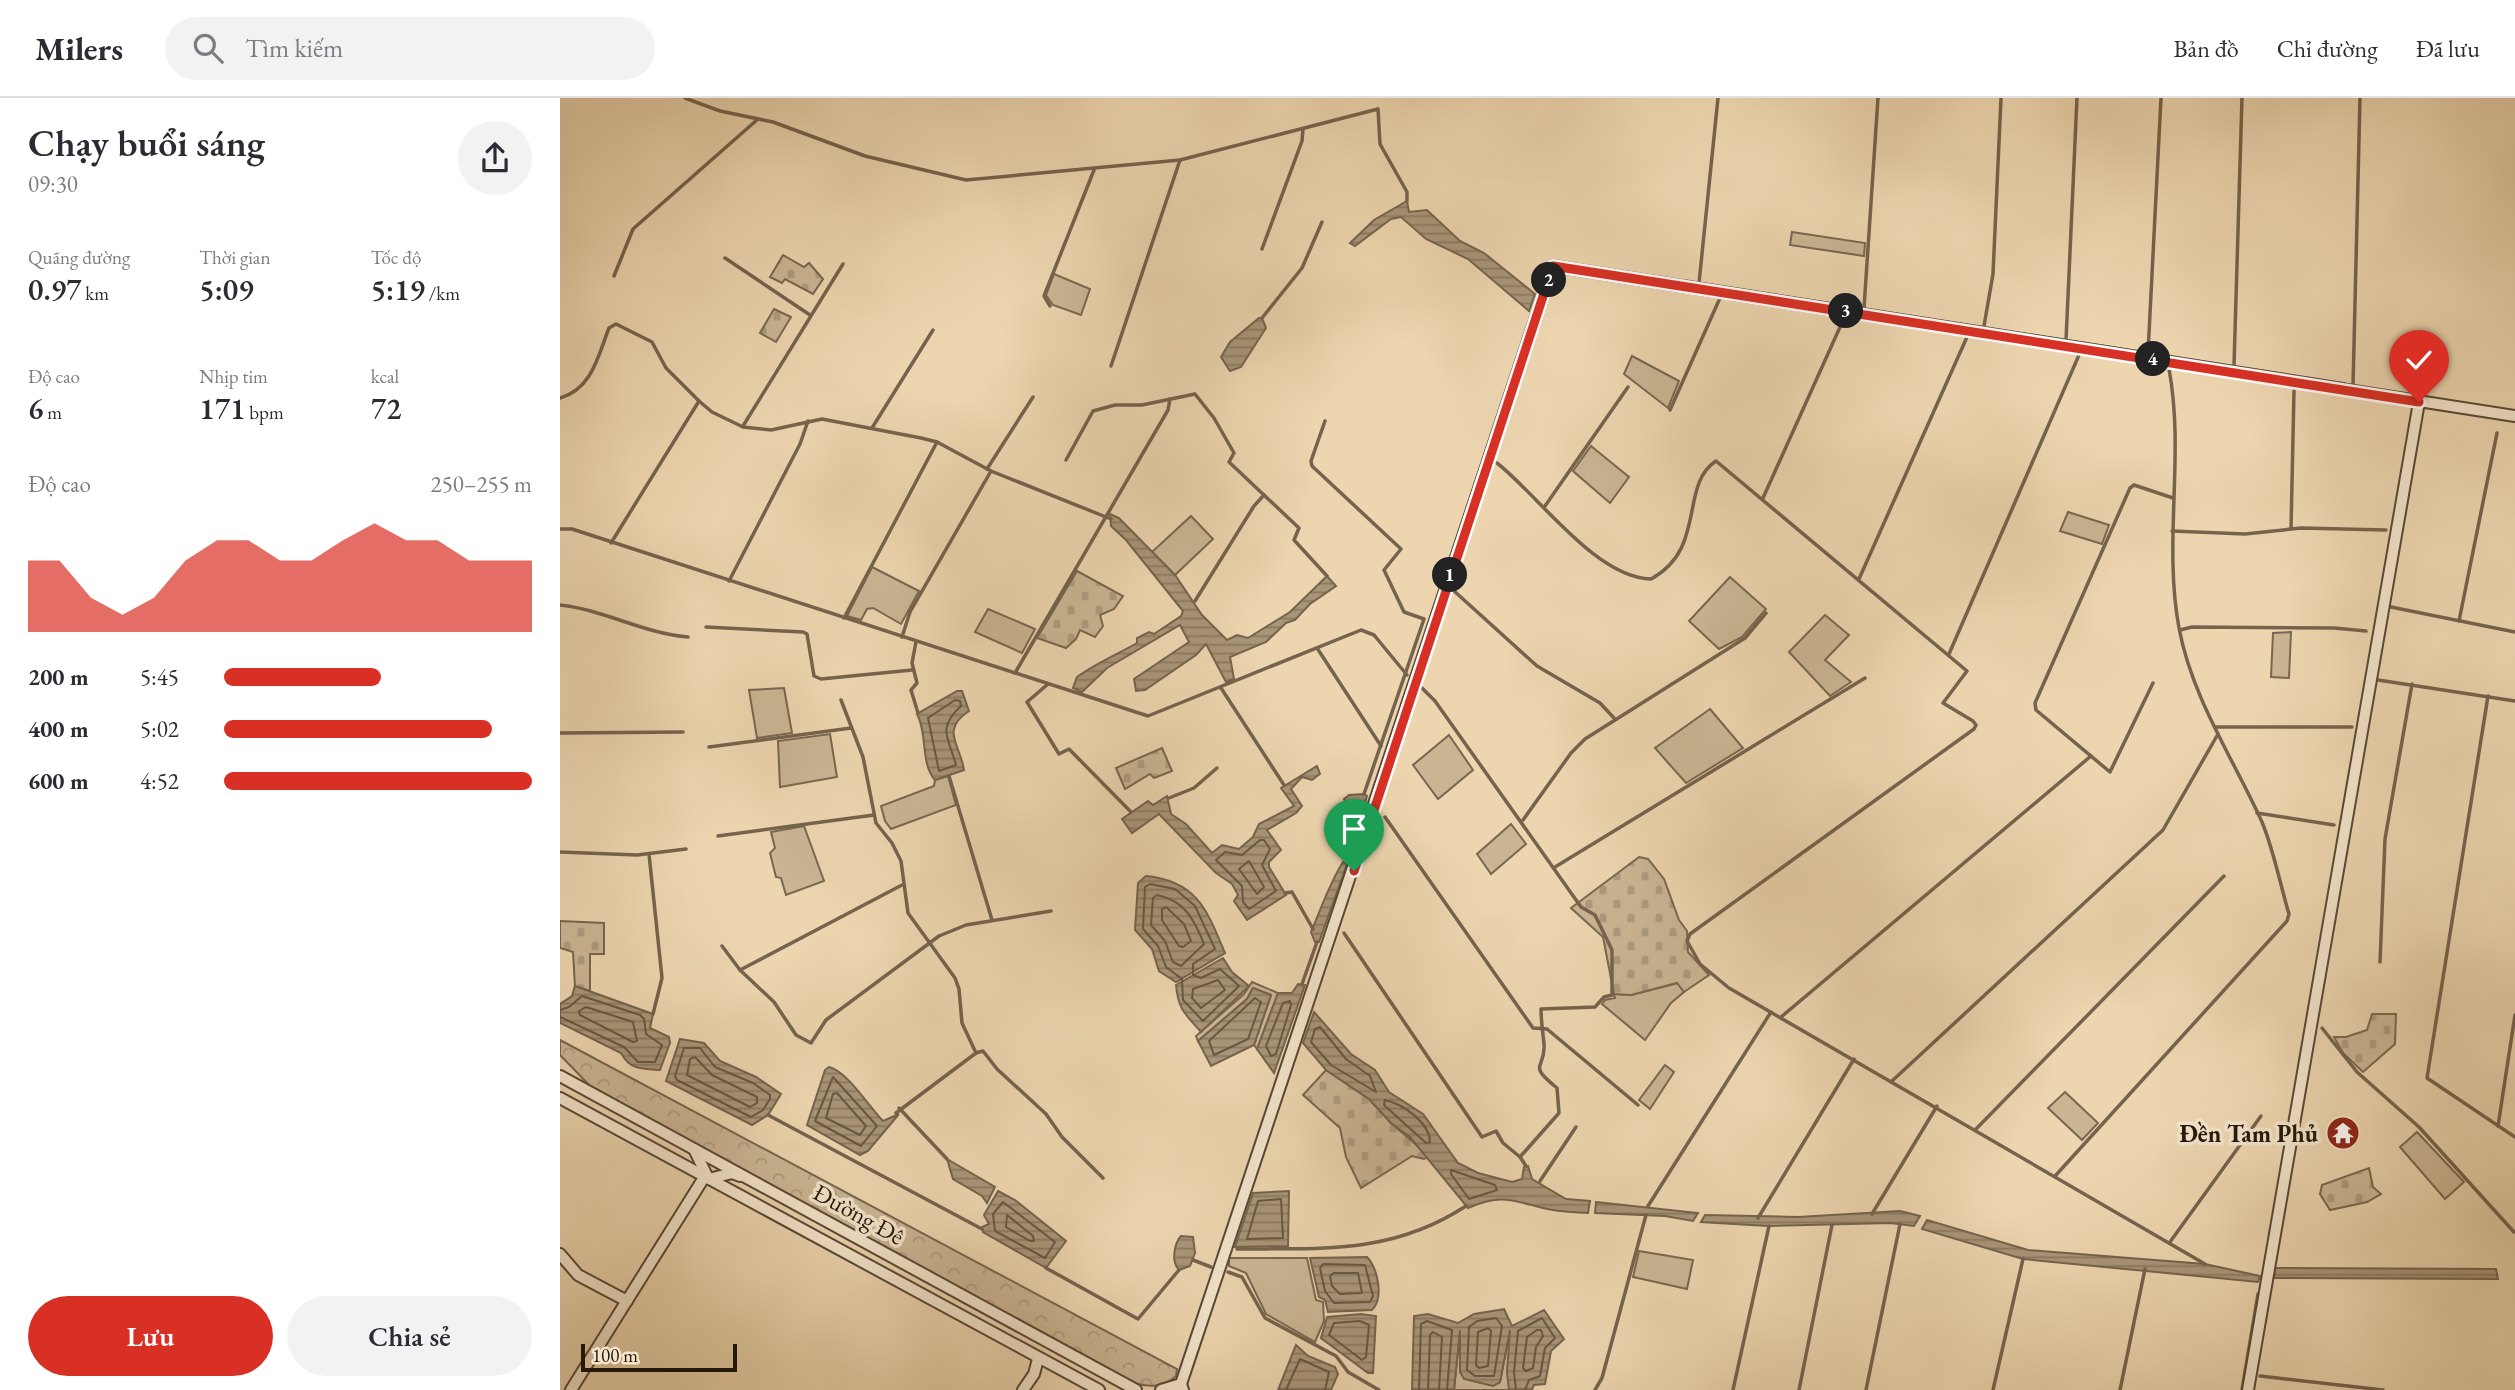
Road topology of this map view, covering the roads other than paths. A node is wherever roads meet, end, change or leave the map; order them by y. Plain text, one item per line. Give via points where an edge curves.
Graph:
1 (2419, 402) junction
2 (2515, 416) edge
3 (560, 1076) edge
4 (560, 1098) edge
5 (693, 1147) junction
6 (707, 1178) junction
7 (760, 1184) junction
8 (560, 1254) edge
9 (627, 1301) junction
10 (1038, 1359) junction
11 (1182, 1387) edge
12 (1095, 1389) edge
13 (571, 1390) edge
14 (1023, 1390) edge
15 (1137, 1390) edge
16 (1161, 1390) edge
17 (2248, 1390) edge

1 - 2 street
1 - 11 street via 1553,266
1 - 17 street
3 - 5 street, Đường Đê
4 - 6 street, Đường Đê
5 - 6 street
5 - 7 street, Đường Đê
6 - 7 street via 732,1173
6 - 9 street
6 - 10 street, Đường Đê
7 - 15 street, Đường Đê
8 - 9 street via 578,1275
9 - 13 street
10 - 12 street, Đường Đê
10 - 14 street
11 - 16 street

